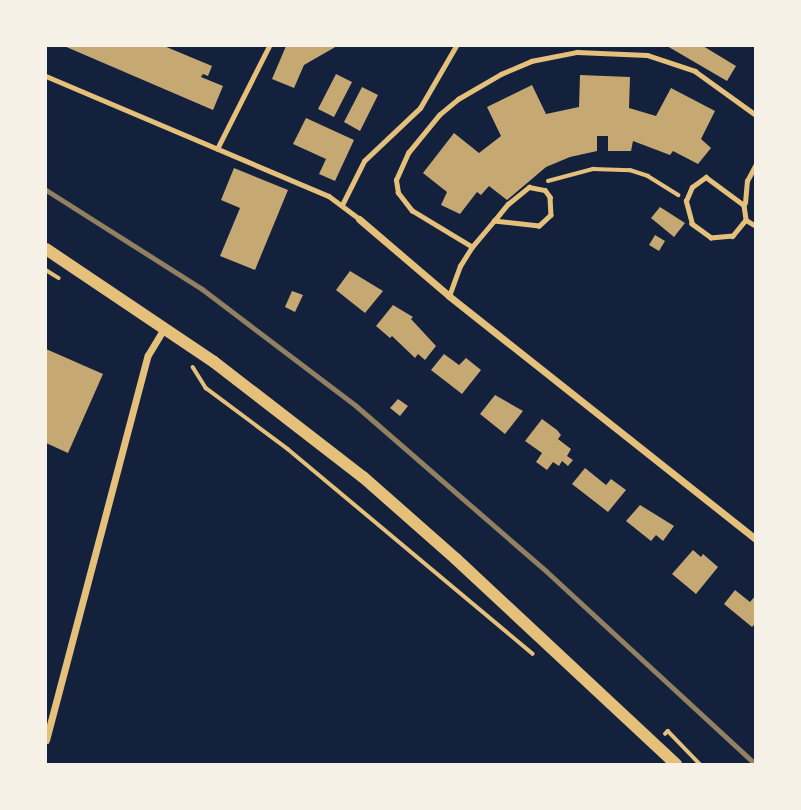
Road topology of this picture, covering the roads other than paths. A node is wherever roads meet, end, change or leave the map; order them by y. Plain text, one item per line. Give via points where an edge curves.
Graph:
1 (269, 46) edge
2 (456, 46) edge
3 (46, 76) edge
4 (755, 115) edge
5 (216, 149) junction
6 (755, 164) edge
7 (342, 205) junction
8 (744, 205) junction
9 (359, 219) joint
10 (494, 220) junction
11 (746, 220) junction
12 (755, 226) edge
13 (472, 247) junction
14 (46, 249) edge
15 (449, 296) junction
16 (165, 328) junction
17 (755, 539) edge
18 (46, 740) edge
19 (676, 765) edge

1 - 5 lane
2 - 7 lane via 420,108 364,161
3 - 5 lane
4 - 13 lane via 705,77 647,55 577,51 531,61 501,74 439,116 408,153 397,180 398,193 412,211
5 - 7 lane
6 - 8 lane
7 - 9 lane
8 - 11 lane
8 - 11 lane via 706,177 692,187 686,201 692,224 711,238 733,236
9 - 15 street
10 - 10 lane via 521,192 537,187 550,197 553,206 547,221 530,226
10 - 13 lane
11 - 12 lane
13 - 15 lane
14 - 16 main road
15 - 17 street
16 - 18 street via 148,355
16 - 19 main road via 363,477

